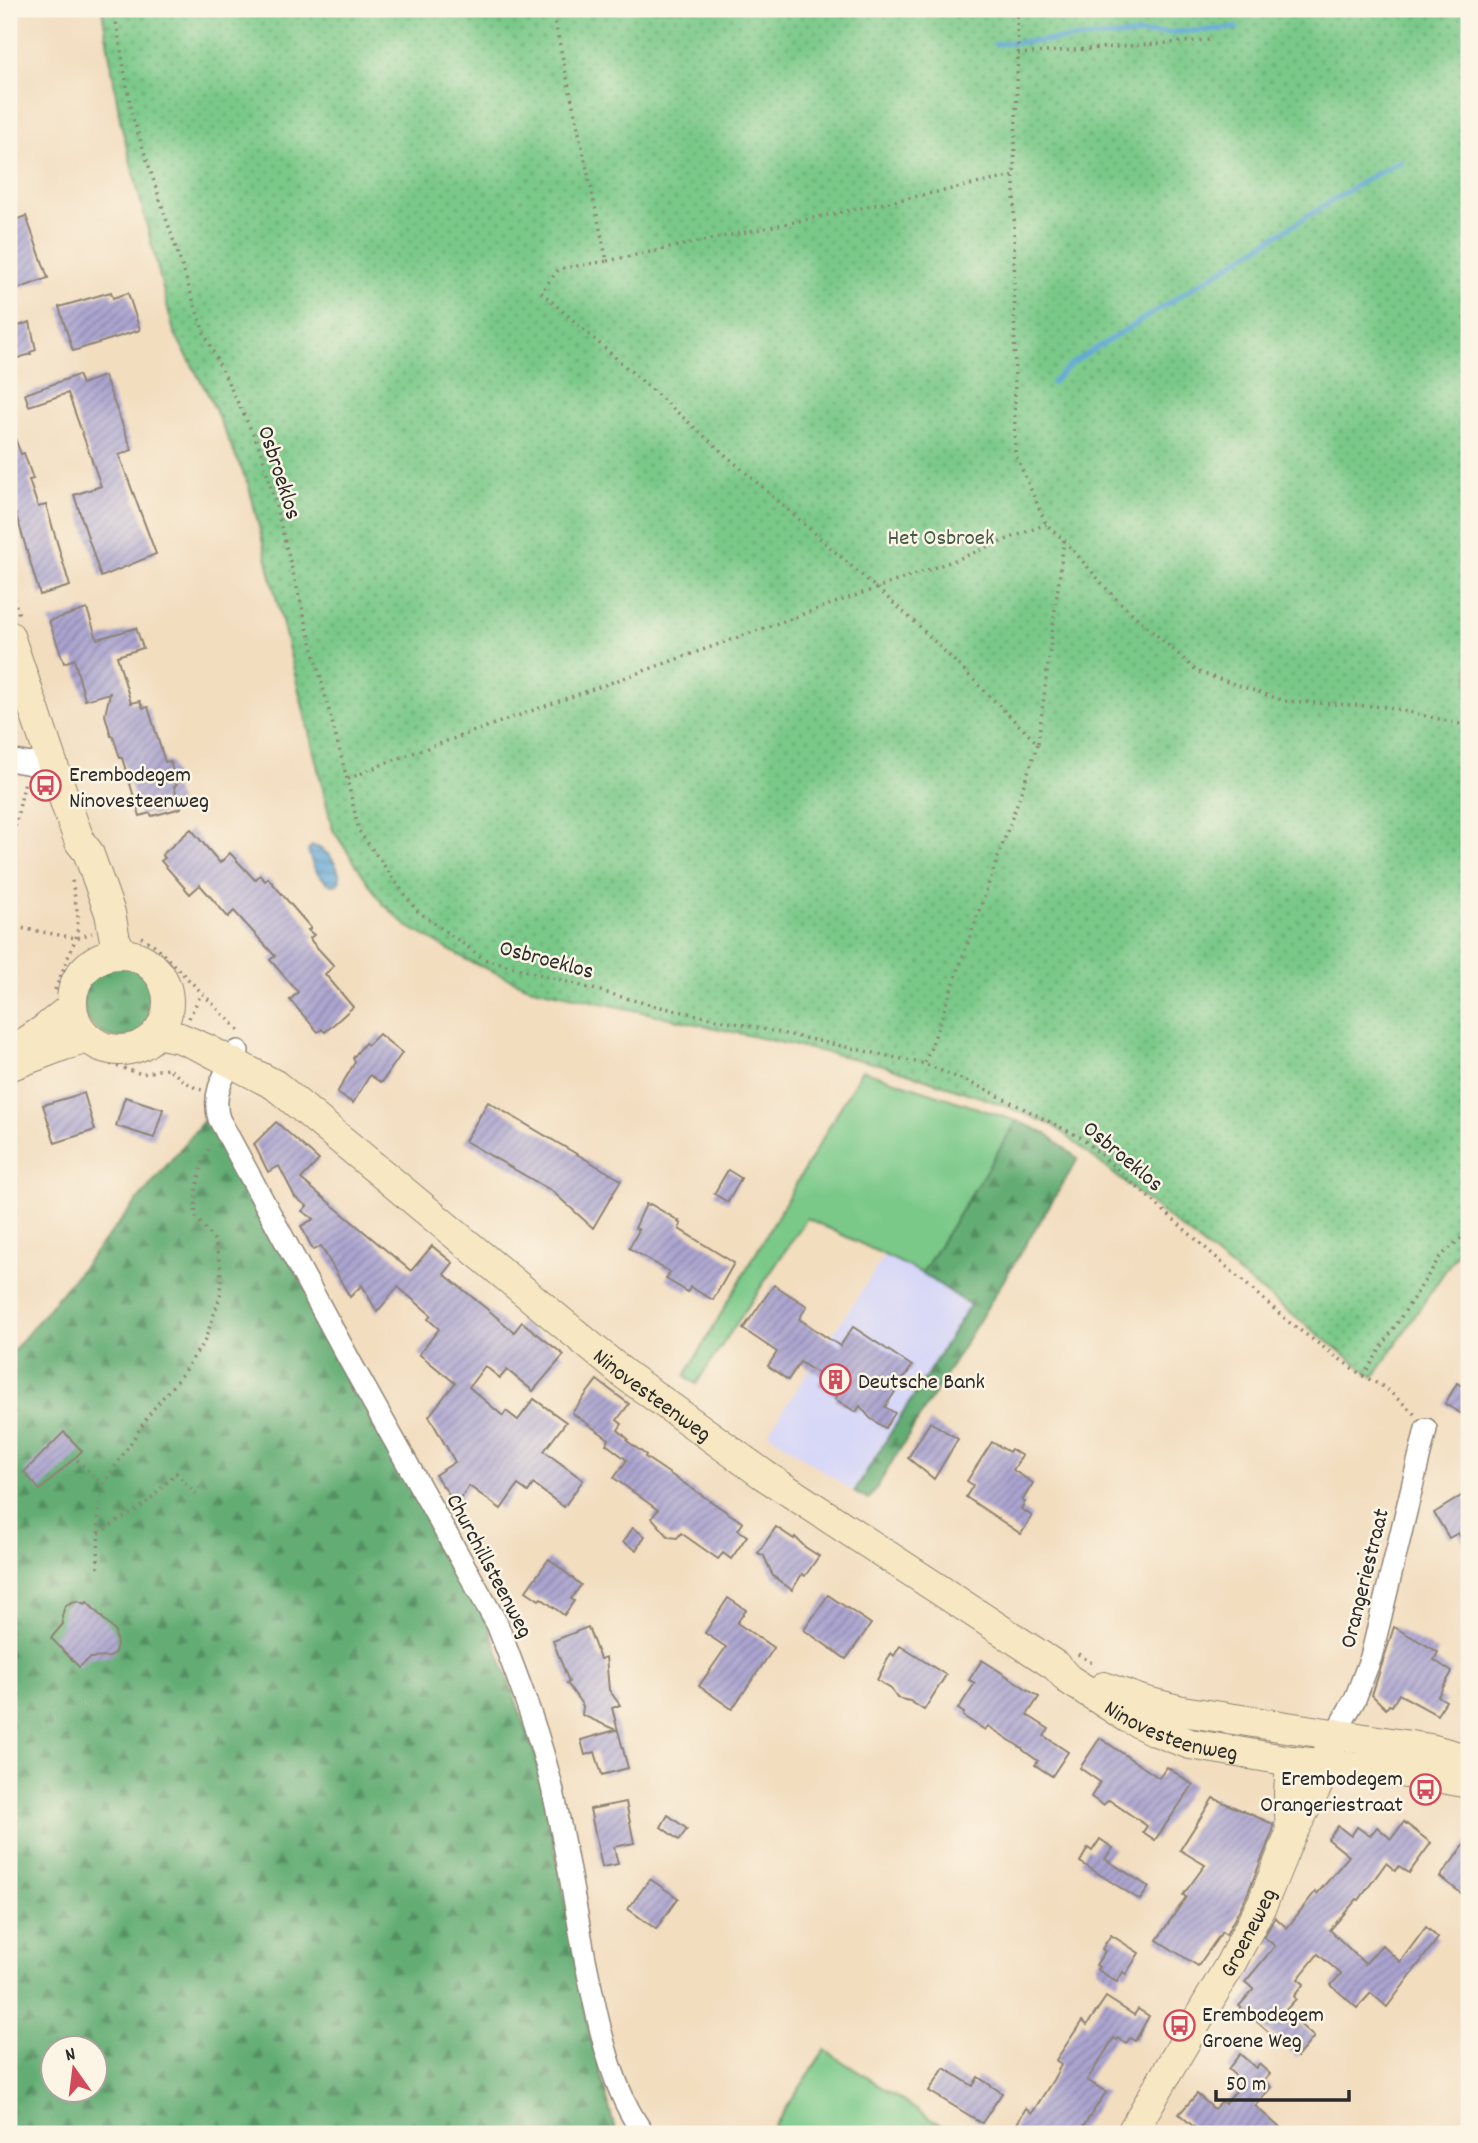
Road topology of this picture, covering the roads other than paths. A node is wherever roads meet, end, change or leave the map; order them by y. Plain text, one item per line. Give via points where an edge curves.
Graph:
1 (15, 629) edge
2 (29, 760) edge
3 (119, 950) junction
4 (63, 1000) junction
5 (162, 1021) junction
6 (88, 1038) junction
7 (238, 1050) junction
8 (9, 1061) edge
9 (1426, 1429) road end
10 (1064, 1658) junction
11 (1335, 1734) junction
12 (1469, 1760) edge
13 (1291, 1761) junction
14 (1323, 1765) junction
15 (1469, 1783) edge
16 (1290, 1836) junction
17 (640, 2133) edge
18 (1131, 2134) edge

1 - 2 main road
2 - 3 main road via 88,852
3 - 4 main road via 85,969
3 - 5 main road via 152,966 162,978 167,993
4 - 6 main road
4 - 8 main road via 46,1029
5 - 6 main road via 146,1043 131,1049 101,1047
5 - 7 main road, Ninovesteenweg via 180,1038
6 - 8 main road
7 - 10 main road, Ninovesteenweg via 624,1374 764,1475
7 - 17 street, Churchillsteenweg via 220,1082 219,1119 497,1624 542,1748 597,2021
9 - 11 street, Orangeriestraat via 1371,1657
10 - 11 main road, Ninovesteenweg via 1074,1672 1115,1692 1182,1712
10 - 13 main road, Ninovesteenweg via 1068,1679 1153,1730 1190,1744
11 - 12 main road, Ninovesteenweg
11 - 13 main road
11 - 14 main road, Groeneweg
13 - 14 main road, Ninovesteenweg
13 - 16 main road, Groeneweg
14 - 15 main road, Ninovesteenweg
14 - 16 main road, Groeneweg
16 - 18 main road, Groeneweg via 1231,1964

